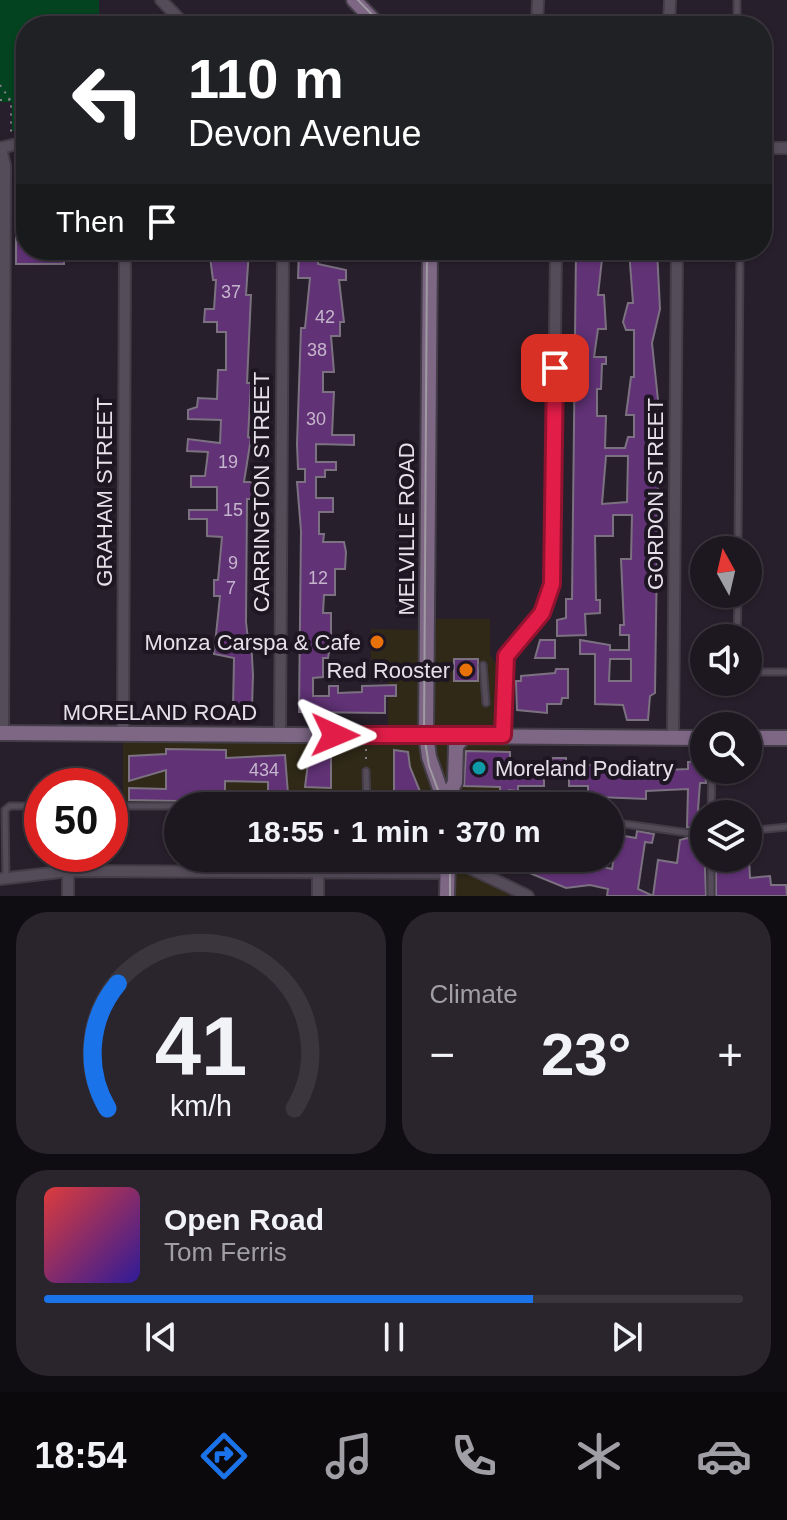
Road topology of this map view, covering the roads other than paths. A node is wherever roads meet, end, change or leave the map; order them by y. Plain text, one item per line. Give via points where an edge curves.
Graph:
1 (161, 0) edge
2 (354, 0) edge
3 (176, 16) edge
4 (369, 16) edge
5 (3, 146) edge
6 (125, 260) edge
7 (283, 260) edge
8 (430, 260) edge
9 (556, 260) edge
10 (677, 260) edge
11 (740, 260) edge
12 (2, 268) edge
13 (2, 384) edge
14 (2, 500) edge
15 (738, 536) edge
16 (2, 615) edge
17 (483, 665) dead end
18 (762, 672) edge
19 (787, 672) edge
20 (486, 703) dead end
21 (1, 733) edge
22 (123, 733) junction
23 (280, 734) junction
24 (426, 735) junction
25 (465, 735) junction
26 (503, 735) junction
27 (673, 738) junction
28 (690, 738) edge
29 (762, 738) edge
30 (787, 738) edge
31 (366, 771) road end
32 (367, 792) edge
33 (442, 792) edge
34 (451, 792) edge
35 (24, 806) edge
36 (128, 806) edge
37 (164, 806) edge
38 (624, 824) edge
39 (787, 827) edge
40 (762, 830) edge
41 (690, 833) edge
42 (128, 871) edge
43 (60, 872) edge
44 (68, 872) edge
45 (386, 872) edge
46 (448, 872) edge
47 (470, 872) edge
48 (711, 872) edge
49 (318, 873) junction
50 (379, 873) joint
51 (3, 879) edge
52 (68, 896) edge
53 (318, 896) edge
54 (447, 896) edge
55 (528, 896) edge
56 (711, 896) edge

1 - 3 street
2 - 4 main road
5 - 12 street
6 - 22 street, GRAHAM STREET
7 - 23 street, CARRINGTON STREET
8 - 24 main road, MELVILLE ROAD
9 - 26 street via 552,584 542,613 506,656
10 - 27 street, GORDON STREET
11 - 15 lane
12 - 13 street
13 - 14 street
14 - 16 street
16 - 21 street
17 - 20 lane
18 - 19 lane
21 - 22 main road, MORELAND ROAD
22 - 23 main road, MORELAND ROAD
23 - 24 main road, MORELAND ROAD
24 - 25 main road, MORELAND ROAD
24 - 33 main road, MELVILLE ROAD
25 - 26 main road, MORELAND ROAD
25 - 34 main road via 456,746
26 - 27 main road, MORELAND ROAD
27 - 28 main road, MORELAND ROAD
29 - 30 main road
31 - 32 lane
35 - 51 lane via 5,810
36 - 37 lane
38 - 41 lane
39 - 40 lane
42 - 49 street
43 - 51 street
44 - 52 street
45 - 50 street
46 - 54 main road
47 - 55 street
48 - 56 lane
49 - 50 street
49 - 53 street

